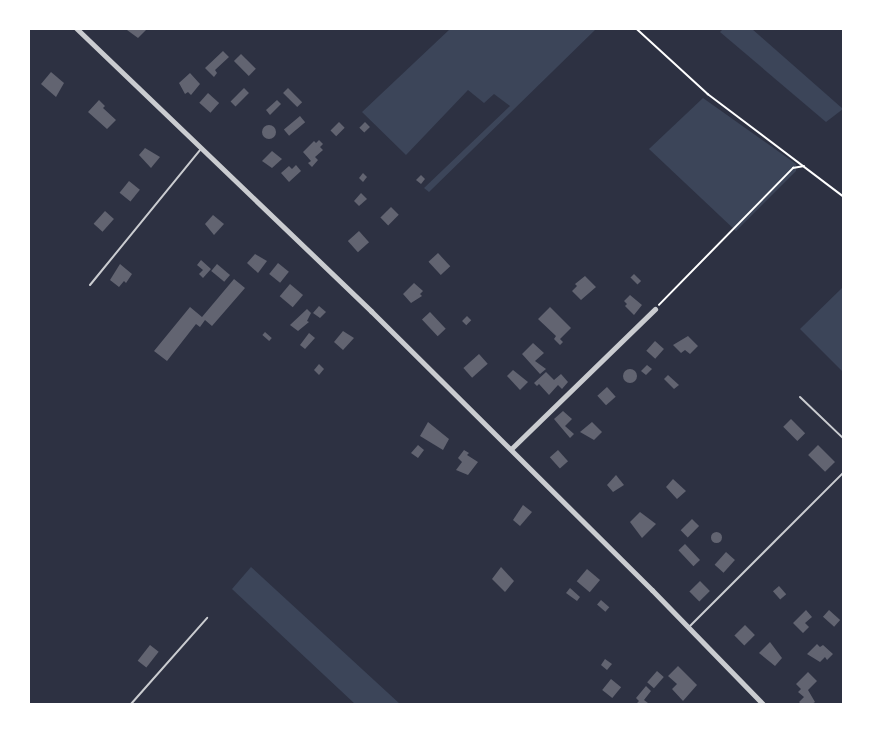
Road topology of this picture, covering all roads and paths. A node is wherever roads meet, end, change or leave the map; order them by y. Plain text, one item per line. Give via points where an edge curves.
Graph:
1 (76, 28) edge
2 (636, 28) edge
3 (201, 148) junction
4 (804, 166) junction
5 (843, 197) edge
6 (90, 285) dead end
7 (655, 309) joint
8 (800, 397) dead end
9 (843, 439) edge
10 (511, 449) junction
11 (843, 472) edge
12 (207, 618) dead end
13 (688, 627) junction
14 (131, 705) edge
15 (763, 705) edge

1 - 3 street
2 - 4 path via 708,94
3 - 6 lane
3 - 10 street
4 - 5 path
4 - 7 path via 793,168
7 - 10 street
8 - 9 lane
10 - 13 street
11 - 13 lane
12 - 14 lane
13 - 15 street

